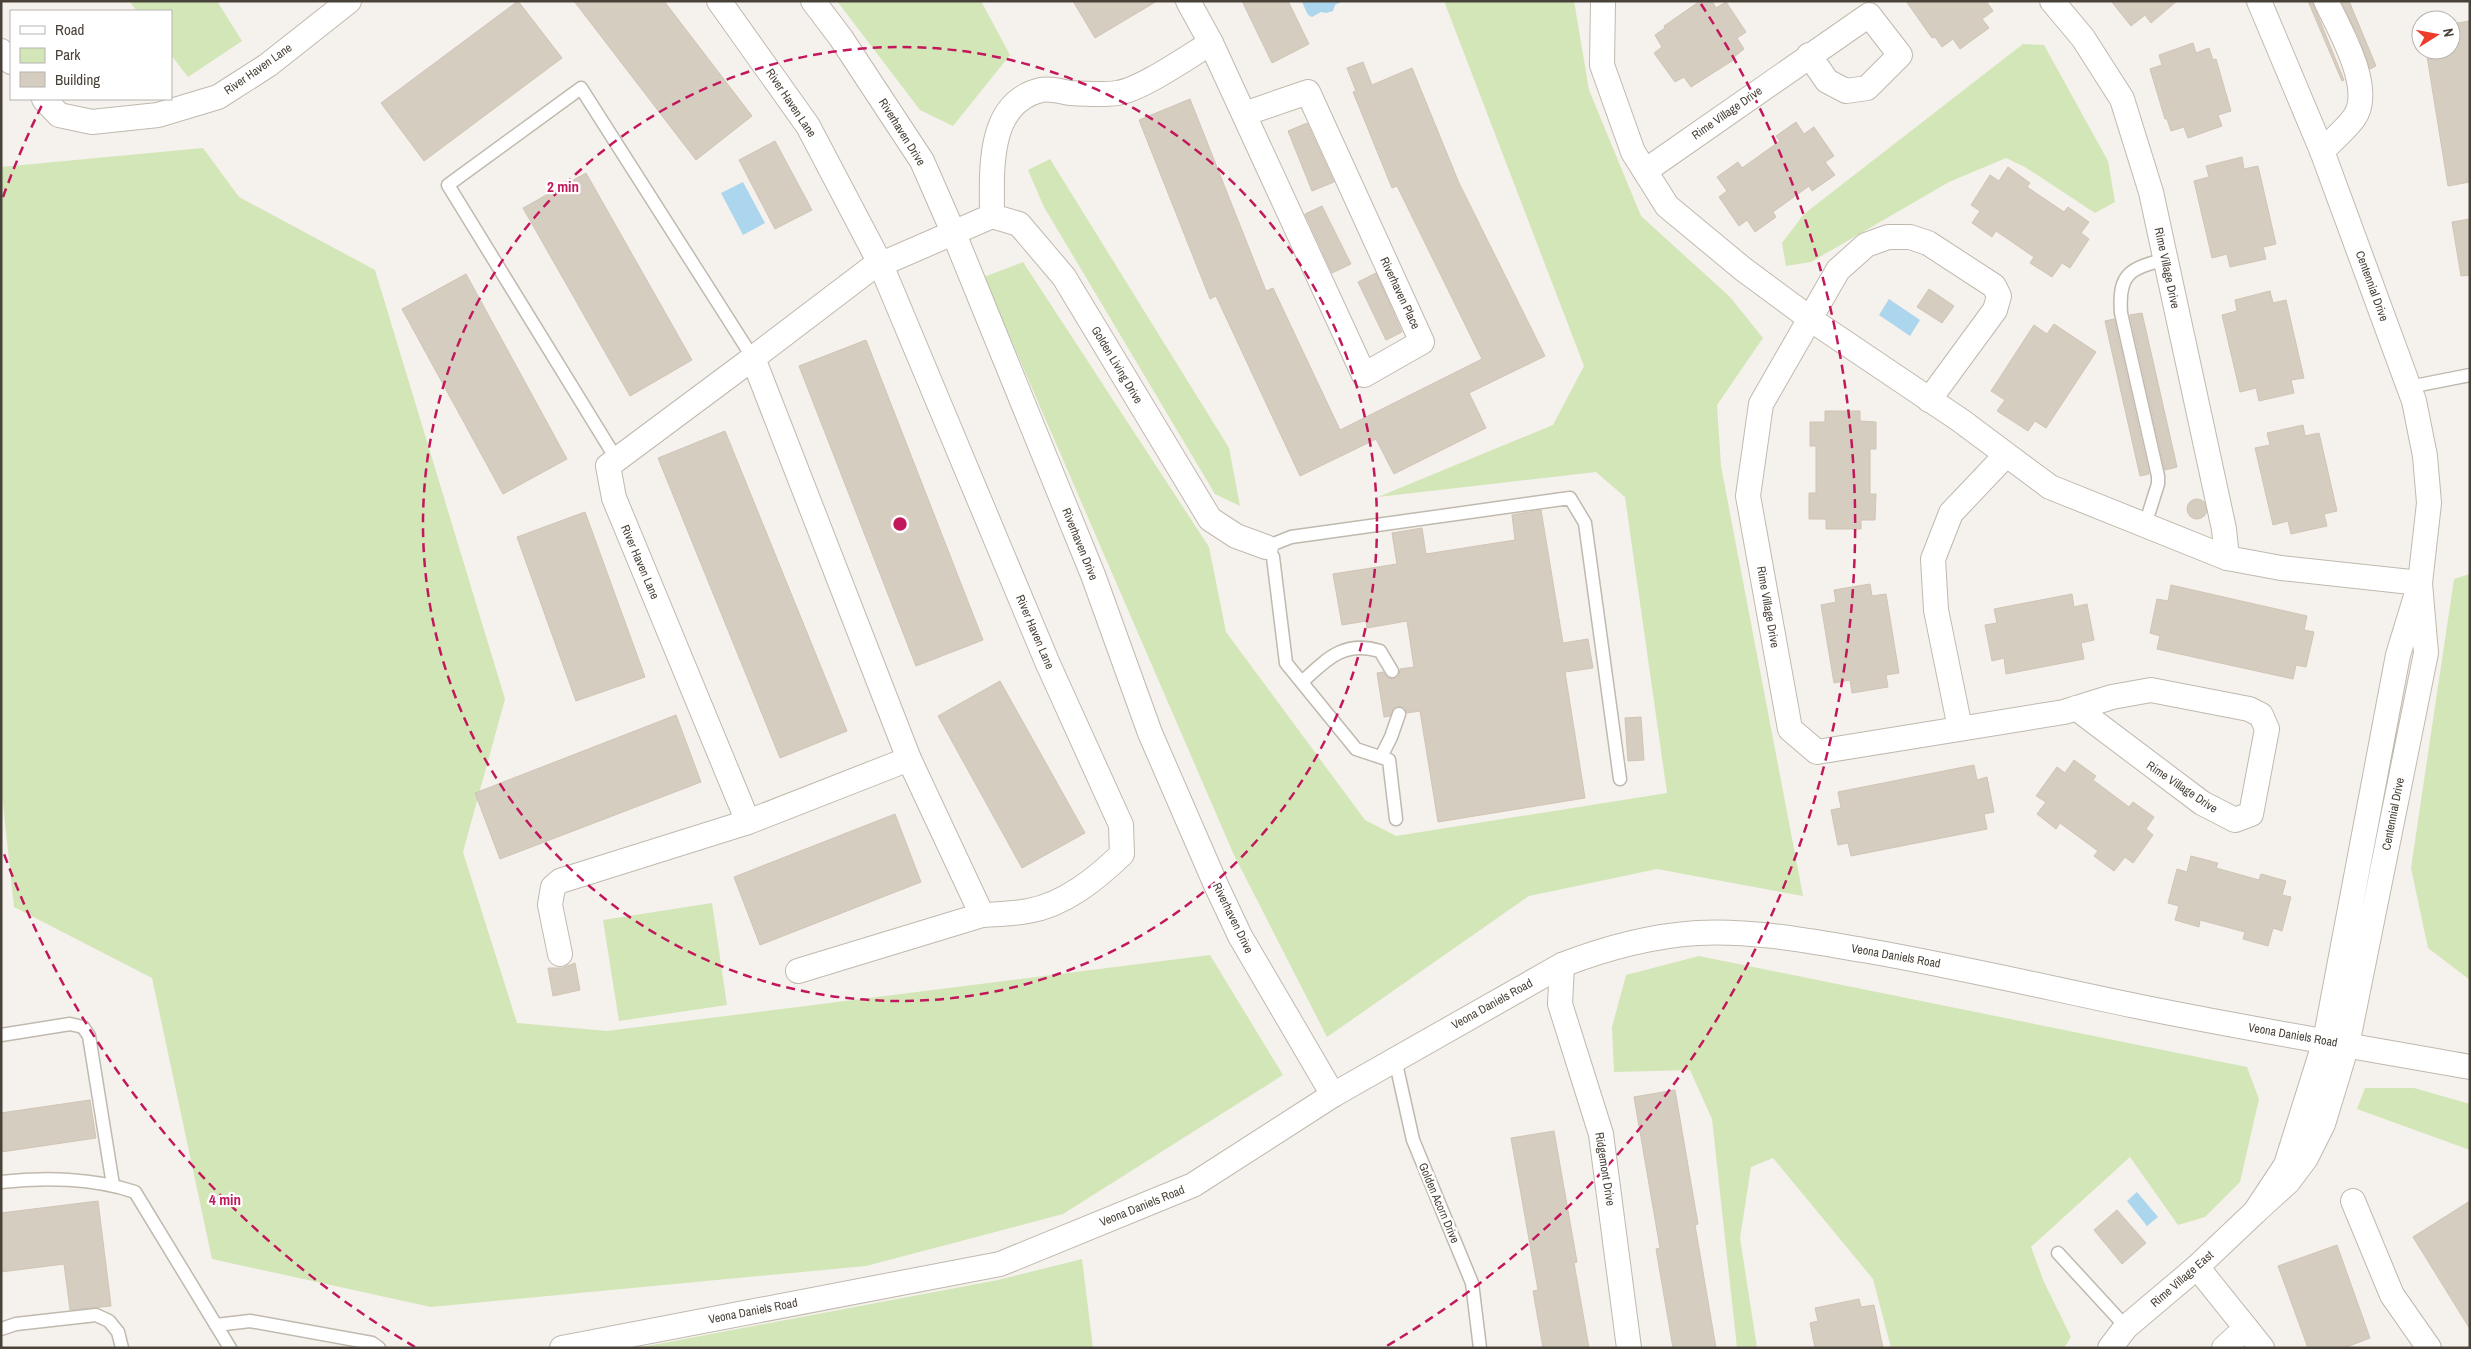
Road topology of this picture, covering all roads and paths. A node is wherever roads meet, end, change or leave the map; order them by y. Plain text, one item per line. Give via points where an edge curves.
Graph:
1 (349, 1) edge
2 (719, 1) edge
3 (813, 1) edge
4 (1188, 1) edge
5 (1603, 1) edge
6 (2052, 1) edge
7 (2259, 1) edge
8 (2326, 1) edge
9 (1211, 43) junction
10 (1, 51) edge
11 (1809, 55) dead end
12 (10, 61) edge
13 (45, 100) edge
14 (1244, 114) junction
15 (2322, 151) junction
16 (1645, 171) junction
17 (992, 216) junction
18 (954, 234) junction
19 (2165, 259) junction
20 (881, 265) junction
21 (1809, 318) junction
22 (753, 358) junction
23 (2470, 375) edge
24 (2409, 387) junction
25 (1929, 400) junction
26 (2006, 455) junction
27 (617, 460) junction
28 (2145, 525) junction
29 (1266, 547) junction
30 (2228, 558) junction
31 (2420, 583) junction
32 (1392, 671) dead end
33 (1302, 682) junction
34 (2076, 708) junction
35 (1399, 714) dead end
36 (1960, 728) junction
37 (1381, 757) junction
38 (909, 759) junction
39 (1620, 778) dead end
40 (1396, 819) dead end
41 (748, 822) junction
42 (982, 915) junction
43 (560, 954) dead end
44 (1562, 965) junction
45 (798, 971) dead end
46 (1, 1035) edge
47 (2336, 1043) junction
48 (1395, 1059) junction
49 (2470, 1067) edge
50 (1333, 1095) junction
51 (1, 1182) edge
52 (113, 1185) junction
53 (2353, 1201) dead end
54 (2058, 1252) dead end
55 (2197, 1267) junction
56 (216, 1325) junction
57 (2126, 1327) junction
58 (2246, 1328) junction
59 (1, 1329) edge
60 (2423, 1346) edge
61 (122, 1348) edge
62 (230, 1348) edge
63 (379, 1348) edge
64 (562, 1348) edge
65 (1480, 1348) edge
66 (1629, 1348) edge
67 (2110, 1348) edge
68 (2224, 1348) edge
69 (2262, 1348) edge

1 - 13 street, River Haven Lane via 268,65 218,98 158,114 92,122 59,114
2 - 20 street, River Haven Lane via 808,126
3 - 18 street, Riverhaven Drive via 922,161
4 - 9 street, Riverhaven Place
5 - 16 street via 1602,65 1633,152
6 - 19 street, Rime Village Drive via 2083,38 2122,99 2151,192
7 - 15 street, Centennial Drive
8 - 15 street via 2355,66 2362,98 2355,117
9 - 14 street, Riverhaven Place
9 - 17 street via 1153,78 1119,93 1080,94 1043,90 1019,99 1004,116 992,154
10 - 12 street
11 - 16 street, Rime Village Drive
14 - 14 street, Riverhaven Place via 1364,374 1422,342 1308,92
15 - 24 street, Centennial Drive
16 - 21 street via 1667,206 1743,270
17 - 18 street
17 - 29 street, Golden Living Drive via 1019,224 1064,277 1210,519 1236,536
18 - 20 street
18 - 50 street, Riverhaven Drive via 1093,575 1150,733 1212,876 1240,936
19 - 28 lane via 2141,266 2126,276 2120,292 2121,313 2158,476
19 - 30 street, Rime Village Drive
20 - 22 street via 870,269
20 - 42 street, River Haven Lane via 1048,664 1121,825 1122,854 1098,877 1060,900 1029,911
21 - 25 street
21 - 25 street, Rime Village Drive via 1838,270 1866,245 1888,237 1910,237 1928,244 1994,286 1999,296 1995,310
21 - 36 street, Rime Village Drive via 1761,404 1748,496 1790,729 1817,752
22 - 27 street
22 - 27 lane via 581,88 448,185
22 - 38 street
23 - 24 lane
24 - 31 street, Centennial Drive via 2426,456 2429,503
25 - 26 street
26 - 28 street via 2050,487
26 - 36 street via 1951,513 1933,558 1936,610
27 - 41 street, River Haven Lane via 608,466 614,498
28 - 30 street
29 - 33 lane via 1273,557 1286,663
29 - 39 lane via 1291,537 1570,498 1585,523
30 - 31 street via 2281,568
31 - 47 street, Centennial Drive via 2398,654
32 - 33 lane via 1380,651 1351,647 1326,659
33 - 37 lane via 1356,749
34 - 34 street, Rime Village Drive via 2151,690 2261,715 2267,729 2251,814 2235,820 2202,803
34 - 36 street, Rime Village Drive
35 - 37 lane
37 - 40 lane via 1389,760
38 - 41 street
38 - 42 street
41 - 43 street via 552,887 550,905
42 - 45 street, River Haven Lane
44 - 47 street, Veona Daniels Road via 1649,938 1698,933 1757,935 1928,962 2140,1007
44 - 48 street, Veona Daniels Road
44 - 66 street, Ridgemont Drive via 1560,1004 1601,1134
46 - 52 lane via 70,1024 83,1027 89,1036
47 - 49 street, Veona Daniels Road
47 - 55 street, Rime Village East via 2286,1164 2255,1212
48 - 50 street, Veona Daniels Road
48 - 65 lane, Golden Acorn Drive via 1413,1140 1472,1283
50 - 64 street, Veona Daniels Road via 1193,1186 1000,1264
51 - 52 lane via 49,1180
52 - 56 lane via 135,1192
53 - 60 street via 2392,1294
54 - 57 lane
55 - 57 street, Rime Village East
55 - 58 street
56 - 62 lane
56 - 63 lane via 250,1321 372,1343
57 - 67 street, Rime Village East
58 - 68 street
58 - 69 street
59 - 61 lane via 16,1324 96,1315 109,1321 118,1332

